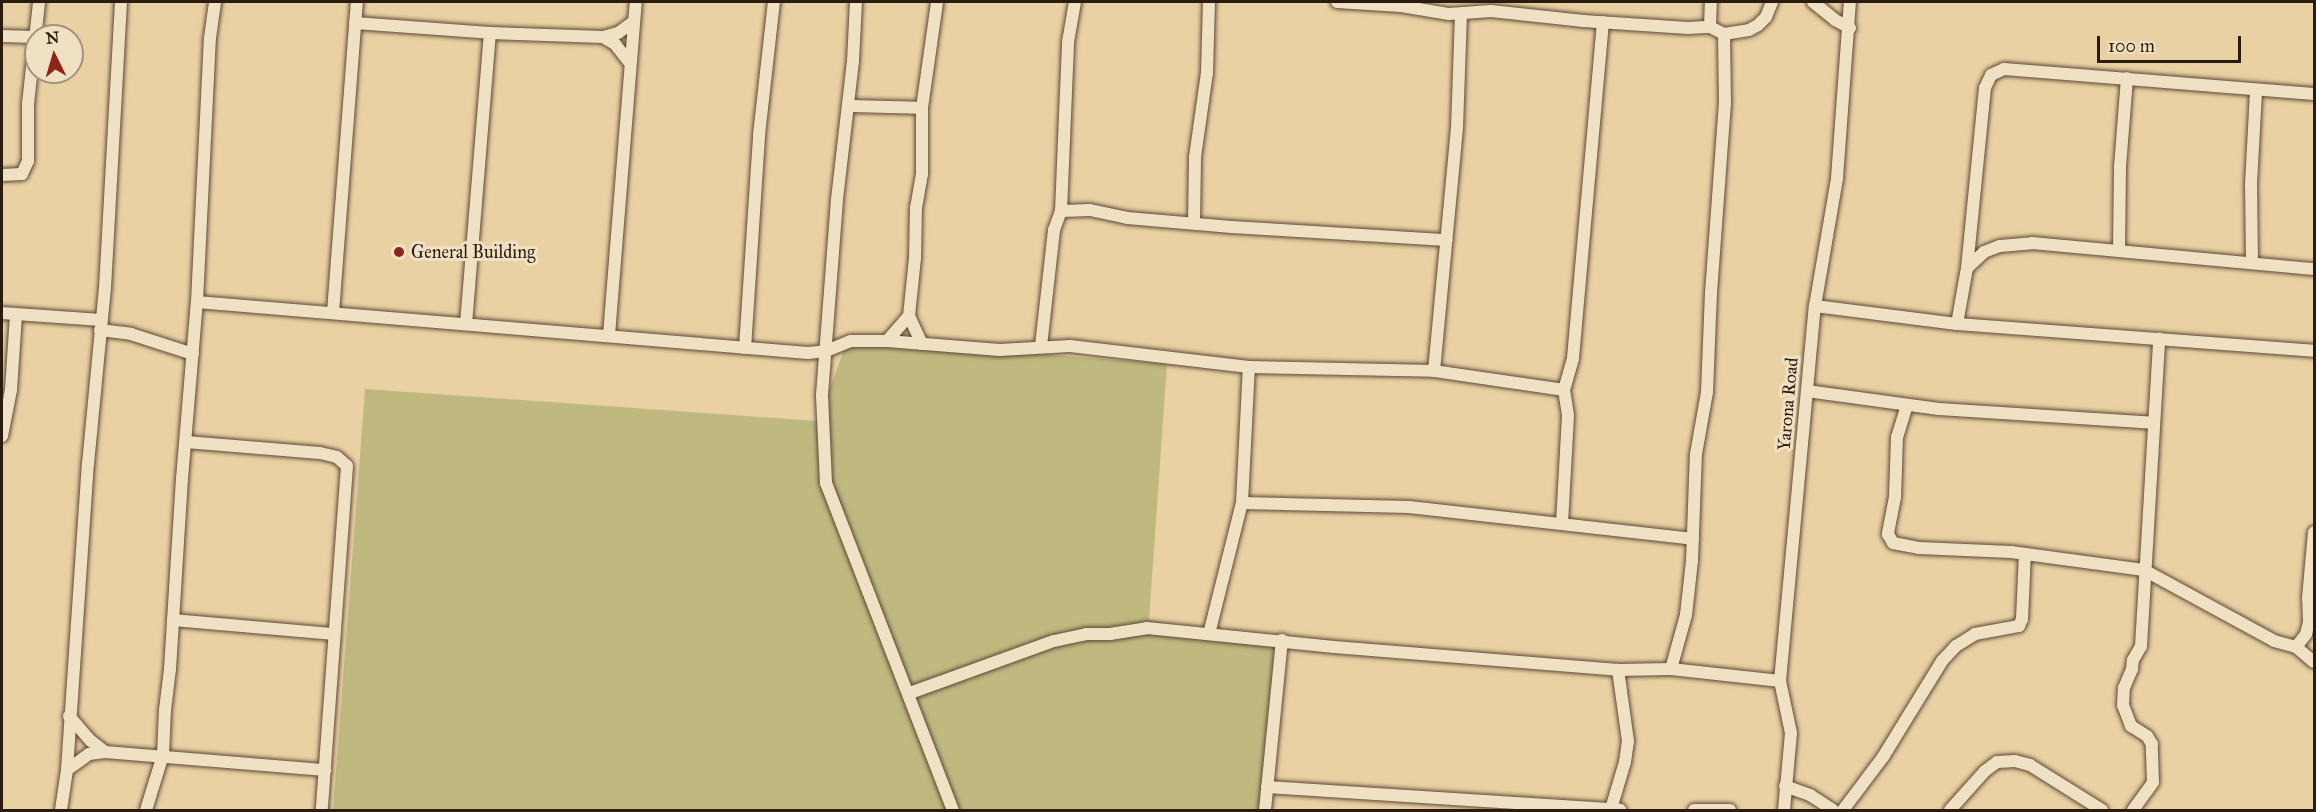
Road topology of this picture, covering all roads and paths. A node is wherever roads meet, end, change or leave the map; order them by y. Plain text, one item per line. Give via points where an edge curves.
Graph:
1 (39, 2) edge
2 (121, 2) edge
3 (215, 2) edge
4 (357, 2) edge
5 (636, 2) edge
6 (774, 2) edge
7 (856, 2) edge
8 (937, 2) edge
9 (1075, 2) edge
10 (1209, 2) edge
11 (1337, 2) edge
12 (1711, 2) edge
13 (1772, 2) edge
14 (1813, 2) edge
15 (1850, 2) edge
16 (1461, 14) junction
17 (633, 22) junction
18 (1603, 22) junction
19 (355, 23) junction
20 (35, 24) edge
21 (1710, 27) junction
22 (1850, 28) junction
23 (490, 33) junction
24 (1724, 34) junction
25 (2, 36) edge
26 (24, 37) edge
27 (603, 37) junction
28 (630, 63) junction
29 (2127, 78) junction
30 (29, 84) edge
31 (2256, 91) junction
32 (2314, 94) edge
33 (848, 106) junction
34 (922, 108) junction
35 (2, 175) edge
36 (1061, 211) junction
37 (1194, 223) junction
38 (1447, 240) junction
39 (2119, 250) junction
40 (2252, 262) junction
41 (1967, 268) junction
42 (2314, 269) edge
43 (197, 302) junction
44 (1815, 306) junction
45 (333, 312) junction
46 (2, 313) edge
47 (16, 315) junction
48 (909, 316) junction
49 (466, 324) junction
50 (1957, 324) junction
51 (100, 325) junction
52 (609, 335) junction
53 (2159, 339) junction
54 (887, 341) junction
55 (922, 344) junction
56 (1041, 346) junction
57 (745, 348) junction
58 (826, 351) junction
59 (2314, 351) edge
60 (193, 354) junction
61 (1249, 367) junction
62 (1434, 371) junction
63 (1564, 390) junction
64 (1807, 391) junction
65 (1907, 405) junction
66 (2153, 423) junction
67 (2, 436) edge
68 (186, 442) junction
69 (1242, 503) junction
70 (1562, 523) junction
71 (2314, 532) edge
72 (1693, 539) junction
73 (2025, 554) junction
74 (2144, 570) junction
75 (173, 621) junction
76 (334, 634) junction
77 (1209, 634) junction
78 (1282, 640) junction
79 (2296, 647) junction
80 (2314, 662) edge
81 (1671, 669) junction
82 (1618, 670) junction
83 (1780, 681) junction
84 (910, 693) junction
85 (69, 716) junction
86 (105, 752) junction
87 (163, 755) junction
88 (67, 770) junction
89 (325, 770) junction
90 (1785, 786) junction
91 (1267, 788) junction
92 (61, 810) edge
93 (146, 810) edge
94 (322, 810) edge
95 (953, 810) edge
96 (1264, 810) edge
97 (1616, 810) edge
98 (1694, 810) edge
99 (1730, 810) edge
100 (1784, 810) edge
101 (1833, 810) edge
102 (1843, 810) edge
103 (1950, 810) edge
104 (2102, 810) edge
105 (2133, 810) edge

1 - 20 street
2 - 51 street
3 - 43 street
4 - 19 street
5 - 17 street
6 - 57 street via 759,135
7 - 33 street
8 - 34 street
9 - 36 street via 1067,51
10 - 37 street via 1206,73 1195,157
11 - 16 street
12 - 21 street
13 - 24 street via 1758,25
14 - 22 street
15 - 22 street, Yarona Road
16 - 18 street via 1491,11
16 - 38 street via 1457,128
17 - 27 street via 618,33
17 - 28 street
18 - 21 street
18 - 63 street via 1573,358
19 - 23 street
19 - 45 street
21 - 24 street
22 - 44 street, Yarona Road via 1837,178
23 - 27 street
23 - 49 street
24 - 72 street via 1725,104 1707,392 1696,454
25 - 26 street
27 - 28 street via 615,44
28 - 52 street
29 - 31 street
29 - 39 street
29 - 41 street via 2004,69 1991,75 1985,88
30 - 35 street via 28,161 22,174
31 - 32 street
31 - 40 street via 2250,193
33 - 34 street
33 - 58 street
34 - 48 street via 922,174
36 - 37 street via 1090,210 1127,218
36 - 56 street via 1054,230
37 - 38 street
38 - 62 street
39 - 40 street
39 - 41 street via 2032,243 2000,246 1984,252
40 - 42 street
41 - 50 street
43 - 45 street
43 - 60 street
44 - 50 street
44 - 64 street, Yarona Road
45 - 49 street
46 - 47 street
47 - 51 street
47 - 67 street
48 - 54 street
48 - 55 street
49 - 52 street
50 - 53 street
51 - 60 street
51 - 85 street
52 - 57 street
53 - 59 street
53 - 66 street
54 - 55 street
54 - 58 street via 851,341
55 - 56 street via 1000,350
56 - 61 street
57 - 58 street
58 - 84 street via 822,395 826,483
60 - 68 street
61 - 62 street
61 - 69 street
62 - 63 street
63 - 70 street via 1568,415
64 - 65 street
64 - 83 street, Yarona Road
65 - 66 street
65 - 73 street via 1897,437 1895,497 1888,534 1893,543
66 - 74 street via 2152,489
68 - 75 street
68 - 76 street via 320,453 338,458 347,466
69 - 70 street via 1408,507
69 - 77 street
70 - 72 street
71 - 79 street via 2309,622
72 - 81 street via 1686,615
73 - 74 street
73 - 102 street via 2019,626 1975,634 1956,646 1942,661 1883,757
74 - 79 street via 2274,641
74 - 105 street via 2141,646 2124,688 2123,705 2131,726 2148,736 2152,744 2153,782
75 - 76 street
75 - 87 street
76 - 89 street
77 - 78 street
77 - 84 street via 1147,628 1086,634 1054,641
78 - 82 street
78 - 91 street
79 - 80 street
81 - 82 street
81 - 83 street
82 - 97 street via 1628,741
83 - 90 street, Yarona Road via 1791,734
84 - 95 street
85 - 86 street
85 - 88 street
86 - 87 street
86 - 88 street via 89,754
87 - 89 street
87 - 93 street
88 - 92 street
89 - 94 street
90 - 100 street, Yarona Road
90 - 101 street
91 - 96 street
91 - 97 street
98 - 99 street
103 - 104 street via 1997,762 2030,765

